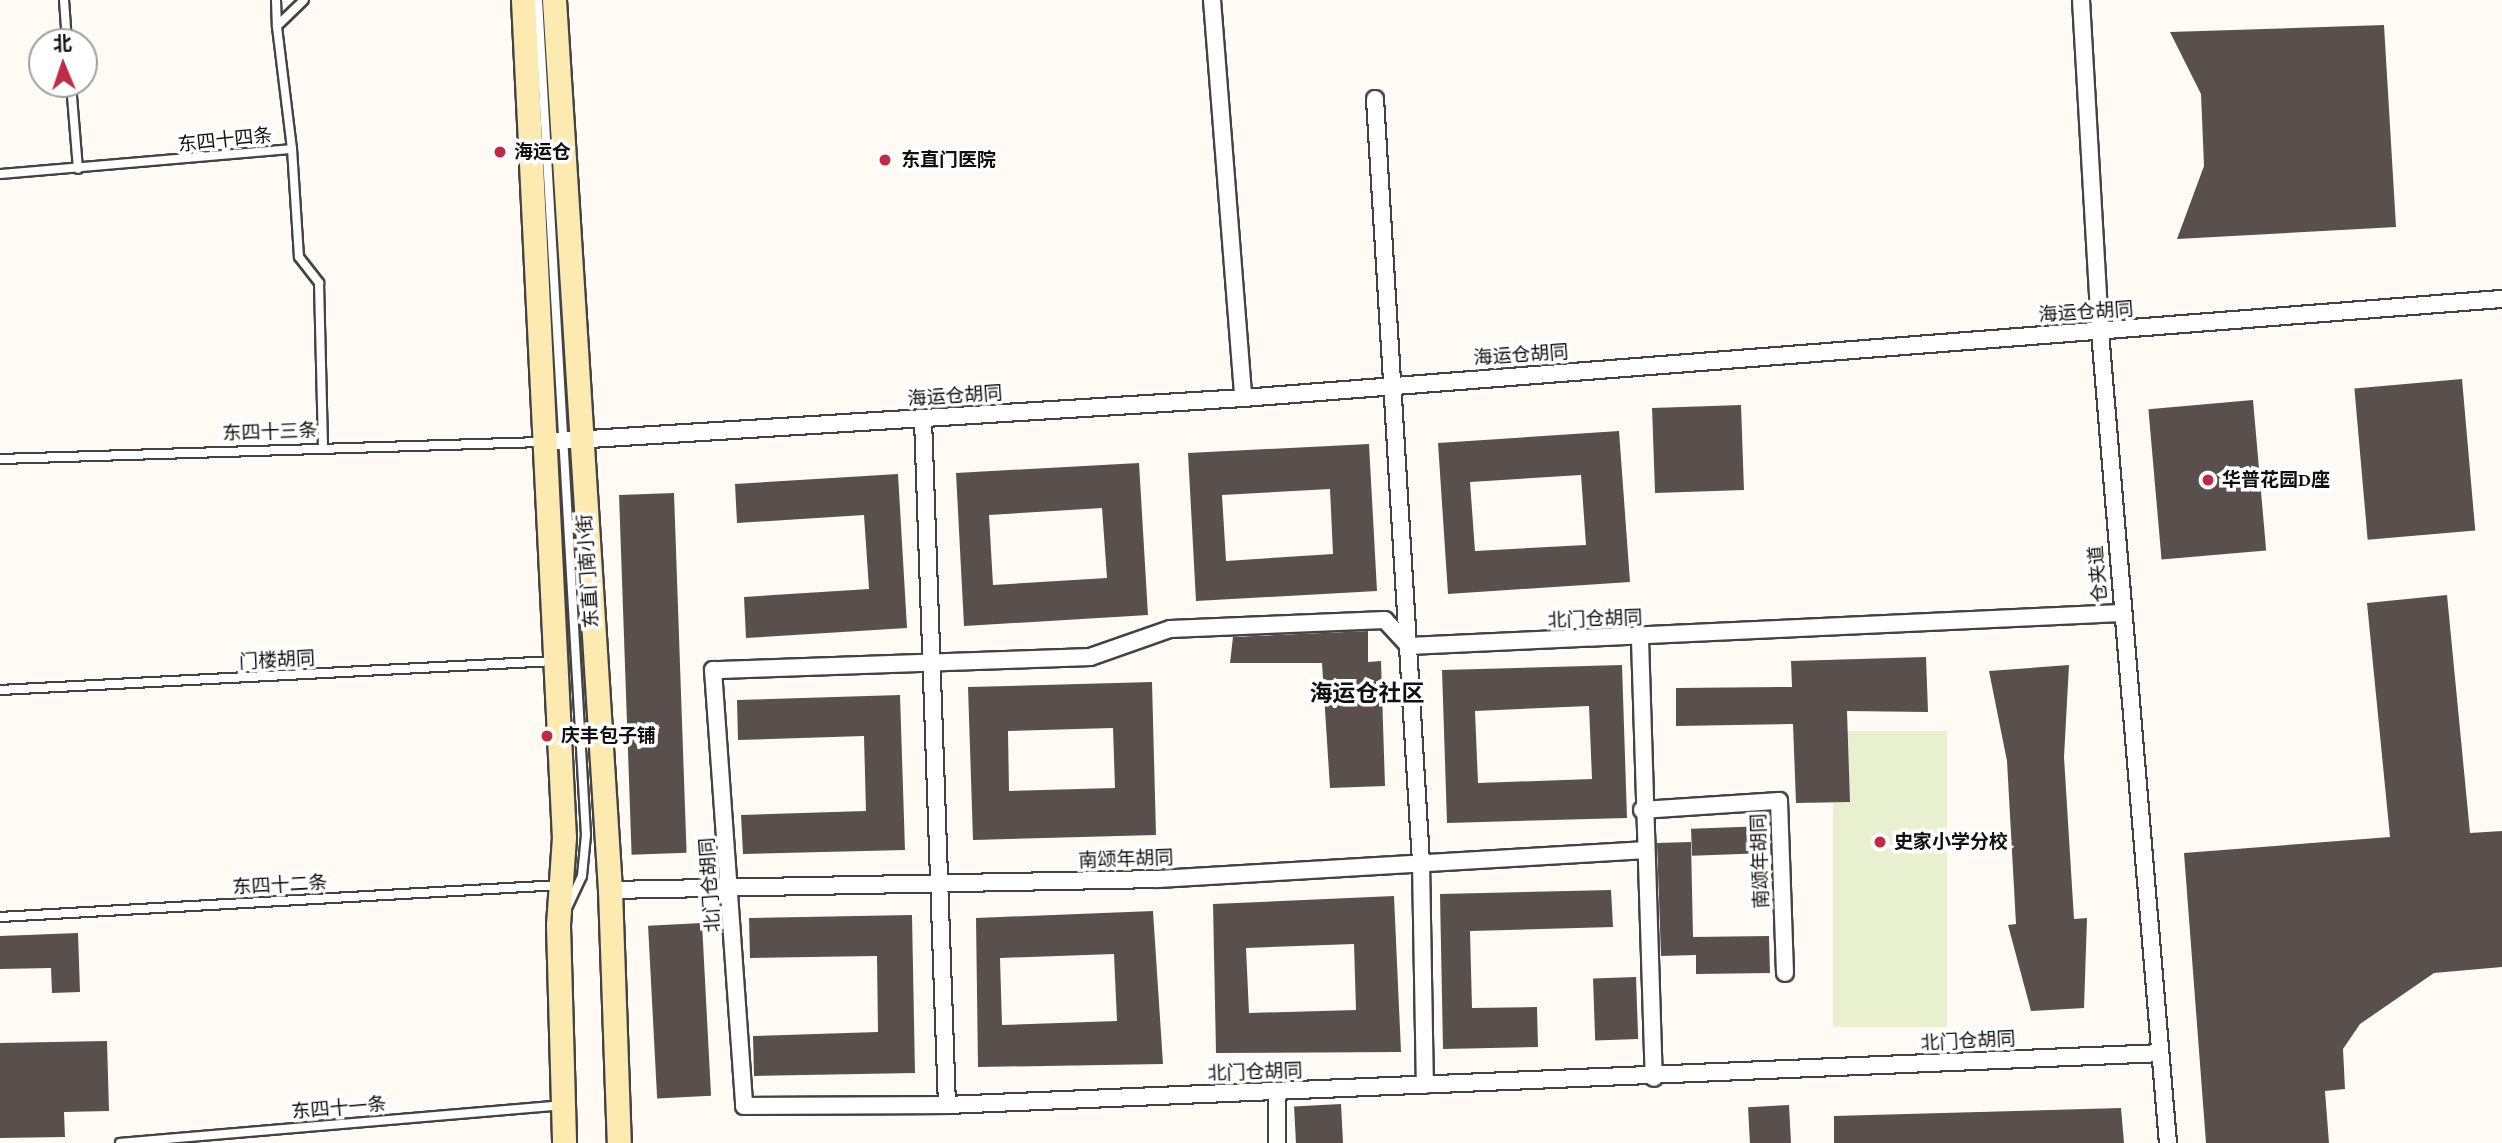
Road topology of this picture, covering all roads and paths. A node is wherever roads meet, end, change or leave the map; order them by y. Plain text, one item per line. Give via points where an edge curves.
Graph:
1 (64, 0) edge
2 (276, 0) edge
3 (303, 0) edge
4 (523, 0) edge
5 (538, 0) edge
6 (554, 0) edge
7 (1212, 0) edge
8 (2081, 0) edge
9 (276, 26) junction
10 (66, 28) edge
11 (72, 98) edge
12 (1375, 99) dead end
13 (292, 149) junction
14 (78, 169) junction
15 (0, 174) edge
16 (2502, 299) edge
17 (2100, 332) junction
18 (1397, 386) junction
19 (1243, 398) junction
20 (923, 419) junction
21 (561, 441) junction
22 (323, 446) junction
23 (0, 459) edge
24 (2122, 613) junction
25 (1640, 639) junction
26 (1409, 646) junction
27 (556, 661) junction
28 (935, 661) junction
29 (0, 690) edge
30 (1642, 810) junction
31 (1643, 850) junction
32 (1421, 862) junction
33 (561, 885) junction
34 (940, 887) junction
35 (610, 890) junction
36 (732, 891) junction
37 (0, 917) edge
38 (558, 925) junction
39 (1785, 973) dead end
40 (2160, 1053) junction
41 (1654, 1077) junction
42 (1425, 1085) junction
43 (1277, 1092) junction
44 (562, 1105) junction
45 (947, 1105) junction
46 (120, 1143) edge
47 (564, 1143) edge
48 (619, 1143) edge
49 (1277, 1143) edge
50 (2168, 1143) edge

1 - 10 lane
2 - 9 lane, 东四十四条
3 - 9 lane
4 - 21 main road, 东直门南小街
5 - 21 lane
6 - 21 main road, 东直门南小街
7 - 19 street
8 - 17 street, 仓夹道
9 - 13 lane, 东四十四条
11 - 14 lane
12 - 18 street
13 - 14 lane, 东四十四条
13 - 22 lane via 299,257 320,283
14 - 15 lane, 东四十四条
16 - 17 street, 海运仓胡同
17 - 18 street, 海运仓胡同
17 - 24 street, 仓夹道
18 - 19 street, 海运仓胡同
18 - 26 street
19 - 20 street, 海运仓胡同
20 - 21 street, 海运仓胡同
20 - 28 street
21 - 22 lane, 东四十三条
21 - 27 main road, 东直门南小街
21 - 35 main road, 东直门南小街
21 - 38 lane via 586,835 582,876
22 - 23 lane, 东四十三条
24 - 25 street, 北门仓胡同
24 - 40 street, 仓夹道
25 - 26 street, 北门仓胡同
25 - 30 street
26 - 28 street, 北门仓胡同 via 1385,620 1170,629 1090,657
26 - 32 street
27 - 29 lane, 门楼胡同
27 - 33 main road, 东直门南小街
28 - 34 street
28 - 36 street, 北门仓胡同 via 713,670
30 - 31 street
30 - 39 street, 南颂年胡同 via 1779,801
31 - 32 street, 南颂年胡同
31 - 41 street
32 - 34 street, 南颂年胡同
32 - 42 street
33 - 37 lane, 东四十二条
33 - 38 main road, 东直门南小街
34 - 36 street, 南颂年胡同
34 - 45 street
35 - 36 street, 南颂年胡同
35 - 48 main road, 东直门南小街
36 - 45 street, 北门仓胡同 via 744,1106
38 - 44 main road, 东直门南小街
40 - 41 street, 北门仓胡同
40 - 50 street, 仓夹道
41 - 42 street, 北门仓胡同
42 - 43 street, 北门仓胡同
43 - 45 street, 北门仓胡同
43 - 49 street
44 - 46 lane, 东四十一条
44 - 47 main road, 东直门南小街

